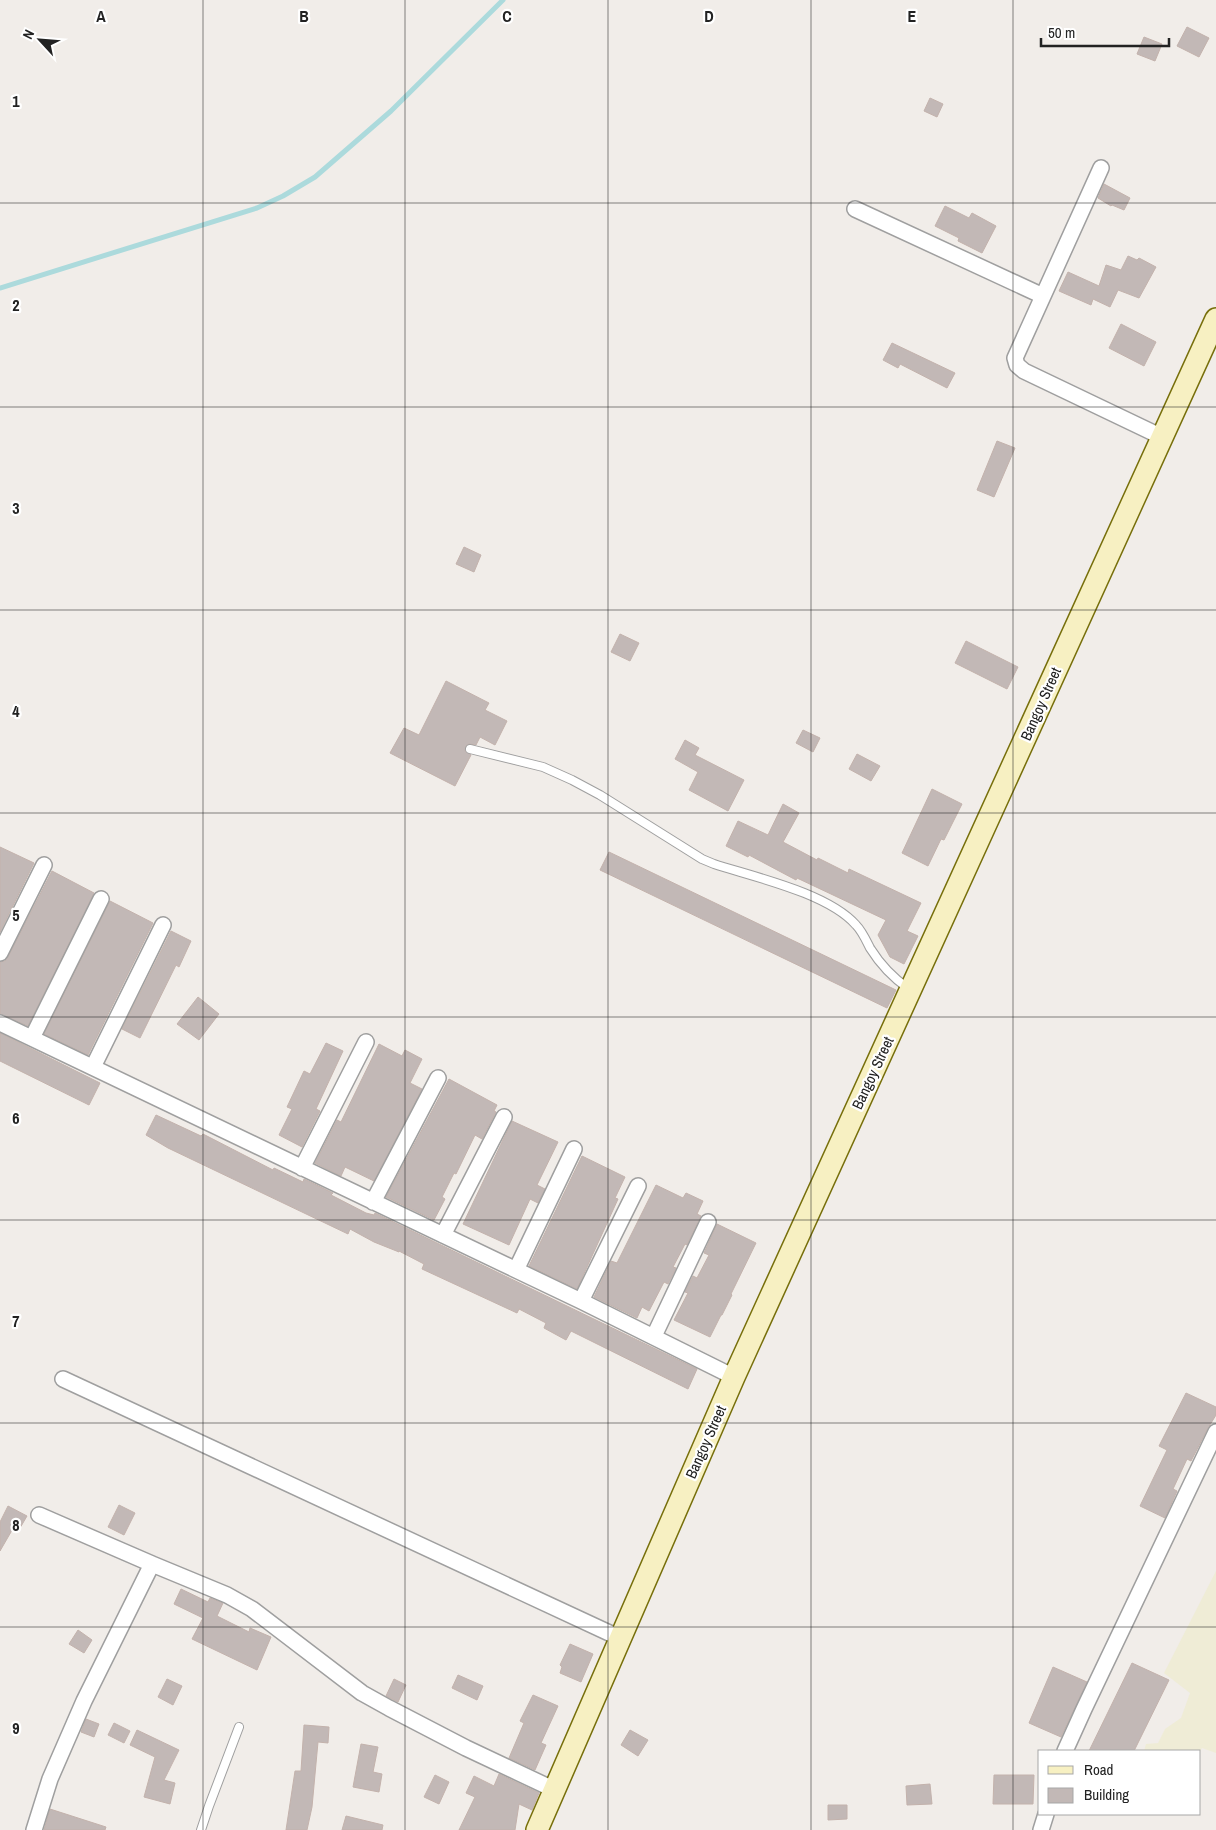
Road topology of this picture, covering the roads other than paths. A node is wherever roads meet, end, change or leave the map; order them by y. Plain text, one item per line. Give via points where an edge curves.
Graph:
1 (1101, 168) dead end
2 (855, 209) dead end
3 (1043, 296) junction
4 (1216, 319) edge
5 (1162, 437) junction
6 (470, 749) dead end
7 (44, 865) dead end
8 (101, 899) dead end
9 (163, 925) dead end
10 (0, 953) edge
11 (911, 990) junction
12 (0, 1023) edge
13 (32, 1038) junction
14 (366, 1042) dead end
15 (94, 1067) junction
16 (438, 1078) dead end
17 (504, 1117) dead end
18 (574, 1149) dead end
19 (302, 1168) junction
20 (638, 1186) dead end
21 (373, 1202) junction
22 (708, 1222) dead end
23 (443, 1235) junction
24 (516, 1270) junction
25 (581, 1301) junction
26 (654, 1336) junction
27 (734, 1377) junction
28 (63, 1379) dead end
29 (1216, 1432) edge
30 (39, 1516) dead end
31 (152, 1564) junction
32 (620, 1638) junction
33 (239, 1727) dead end
34 (1065, 1750) edge
35 (554, 1790) junction
36 (1046, 1815) edge
37 (34, 1830) edge
38 (201, 1830) edge
39 (537, 1830) edge
40 (1042, 1830) edge

1 - 3 street
2 - 3 street
3 - 5 street via 1015,358 1017,366
4 - 5 main road, Bangoy Street
5 - 11 main road, Bangoy Street
6 - 11 lane via 543,767 600,795 702,859 788,887 826,904 857,926 881,964
7 - 10 street
8 - 13 street
9 - 15 street
11 - 27 main road, Bangoy Street
12 - 13 street
13 - 15 street
14 - 19 street
15 - 19 street
16 - 21 street
17 - 23 street
18 - 24 street
19 - 21 street
20 - 25 street
21 - 23 street
22 - 26 street
23 - 24 street
24 - 25 street
25 - 26 street
26 - 27 street
27 - 32 main road, Bangoy Street
28 - 32 street
29 - 34 street
30 - 31 street
31 - 35 street via 227,1595 252,1610 362,1693
31 - 37 street via 84,1700 50,1779
32 - 35 main road, Bangoy Street
33 - 38 lane
35 - 39 main road, Bangoy Street
36 - 40 street

